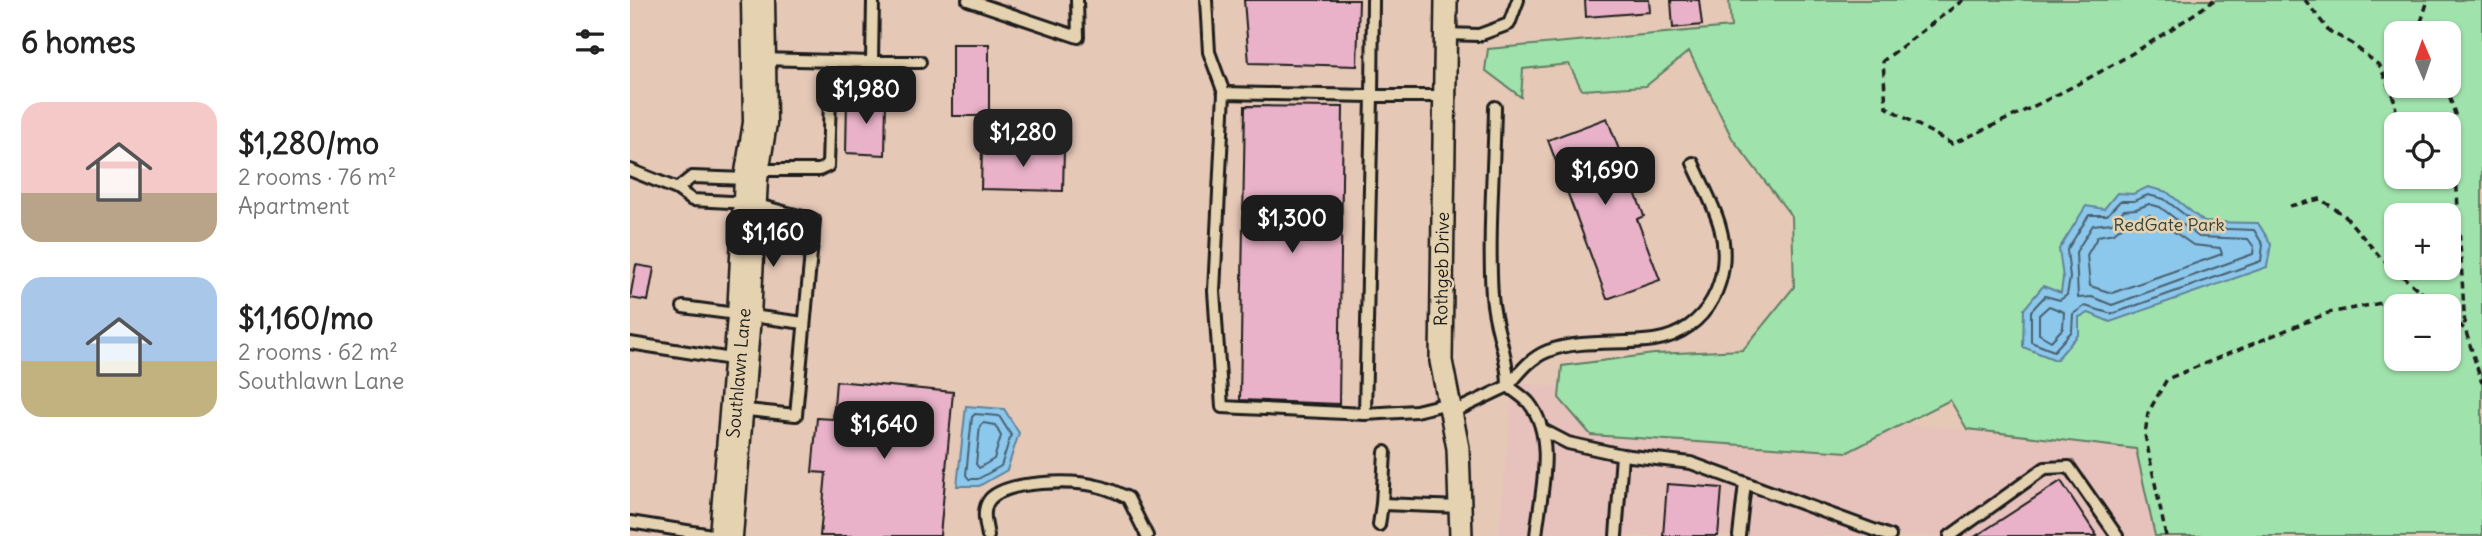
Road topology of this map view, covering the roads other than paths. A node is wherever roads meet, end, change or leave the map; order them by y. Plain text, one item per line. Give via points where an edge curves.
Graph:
1 (758, 0) edge
2 (873, 0) edge
3 (968, 0) edge
4 (1077, 0) edge
5 (1206, 0) edge
6 (1373, 0) edge
7 (1446, 0) edge
8 (1518, 0) edge
9 (1446, 34) junction
10 (759, 59) junction
11 (831, 61) junction
12 (872, 62) junction
13 (920, 62) dead end
14 (1224, 93) junction
15 (1372, 96) junction
16 (1445, 96) junction
17 (1495, 107) dead end
18 (1693, 163) dead end
19 (630, 170) edge
20 (751, 184) junction
21 (677, 189) junction
22 (683, 307) dead end
23 (744, 316) junction
24 (804, 323) junction
25 (630, 343) edge
26 (740, 360) junction
27 (1508, 386) junction
28 (1450, 408) junction
29 (736, 409) junction
30 (1365, 414) junction
31 (1543, 430) junction
32 (1385, 452) dead end
33 (1622, 455) junction
34 (1745, 483) junction
35 (1382, 504) junction
36 (1461, 507) junction
37 (630, 522) edge
38 (1379, 525) dead end
39 (1871, 533) edge
40 (718, 536) edge
41 (726, 536) edge
42 (988, 536) edge
43 (1147, 536) edge
44 (1461, 536) edge
45 (1536, 536) edge
46 (1615, 536) edge
47 (1739, 536) edge
48 (1890, 536) edge
49 (1950, 536) edge
50 (2117, 536) edge

1 - 10 street, Southlawn Lane
2 - 12 lane
3 - 4 lane via 1078,37
5 - 14 lane via 1209,52
6 - 15 lane
7 - 9 street, Rothgeb Drive
8 - 9 lane via 1509,24 1479,35
9 - 16 street, Rothgeb Drive
10 - 11 lane
10 - 20 street, Southlawn Lane via 760,123
11 - 12 lane
11 - 20 lane via 828,166
12 - 13 lane
14 - 15 lane
14 - 30 lane via 1214,291 1222,407
15 - 16 lane
15 - 30 lane
16 - 28 street, Rothgeb Drive via 1441,361
17 - 27 lane via 1492,297 1508,361
18 - 27 lane via 1720,228 1726,265 1704,316 1657,340 1549,351 1531,360
19 - 21 lane
20 - 21 lane via 692,177
20 - 21 lane via 692,201
20 - 23 street, Southlawn Lane
20 - 24 lane via 814,219
22 - 23 lane
23 - 24 lane
23 - 26 street, Southlawn Lane
24 - 29 lane via 796,415
25 - 26 lane
26 - 29 street, Southlawn Lane
27 - 28 lane
27 - 31 lane via 1529,403
28 - 30 lane
28 - 36 street, Rothgeb Drive via 1458,448
29 - 41 street, Southlawn Lane
31 - 33 lane via 1568,443
31 - 45 lane
32 - 35 lane
33 - 34 lane via 1691,463
33 - 46 lane
34 - 39 lane
34 - 47 lane
35 - 36 lane
35 - 38 lane
36 - 44 street, Rothgeb Drive
37 - 40 lane
39 - 48 lane
42 - 43 lane via 984,513 990,499 1012,488 1055,482 1094,485 1128,498
49 - 50 lane via 2054,466 2069,467

